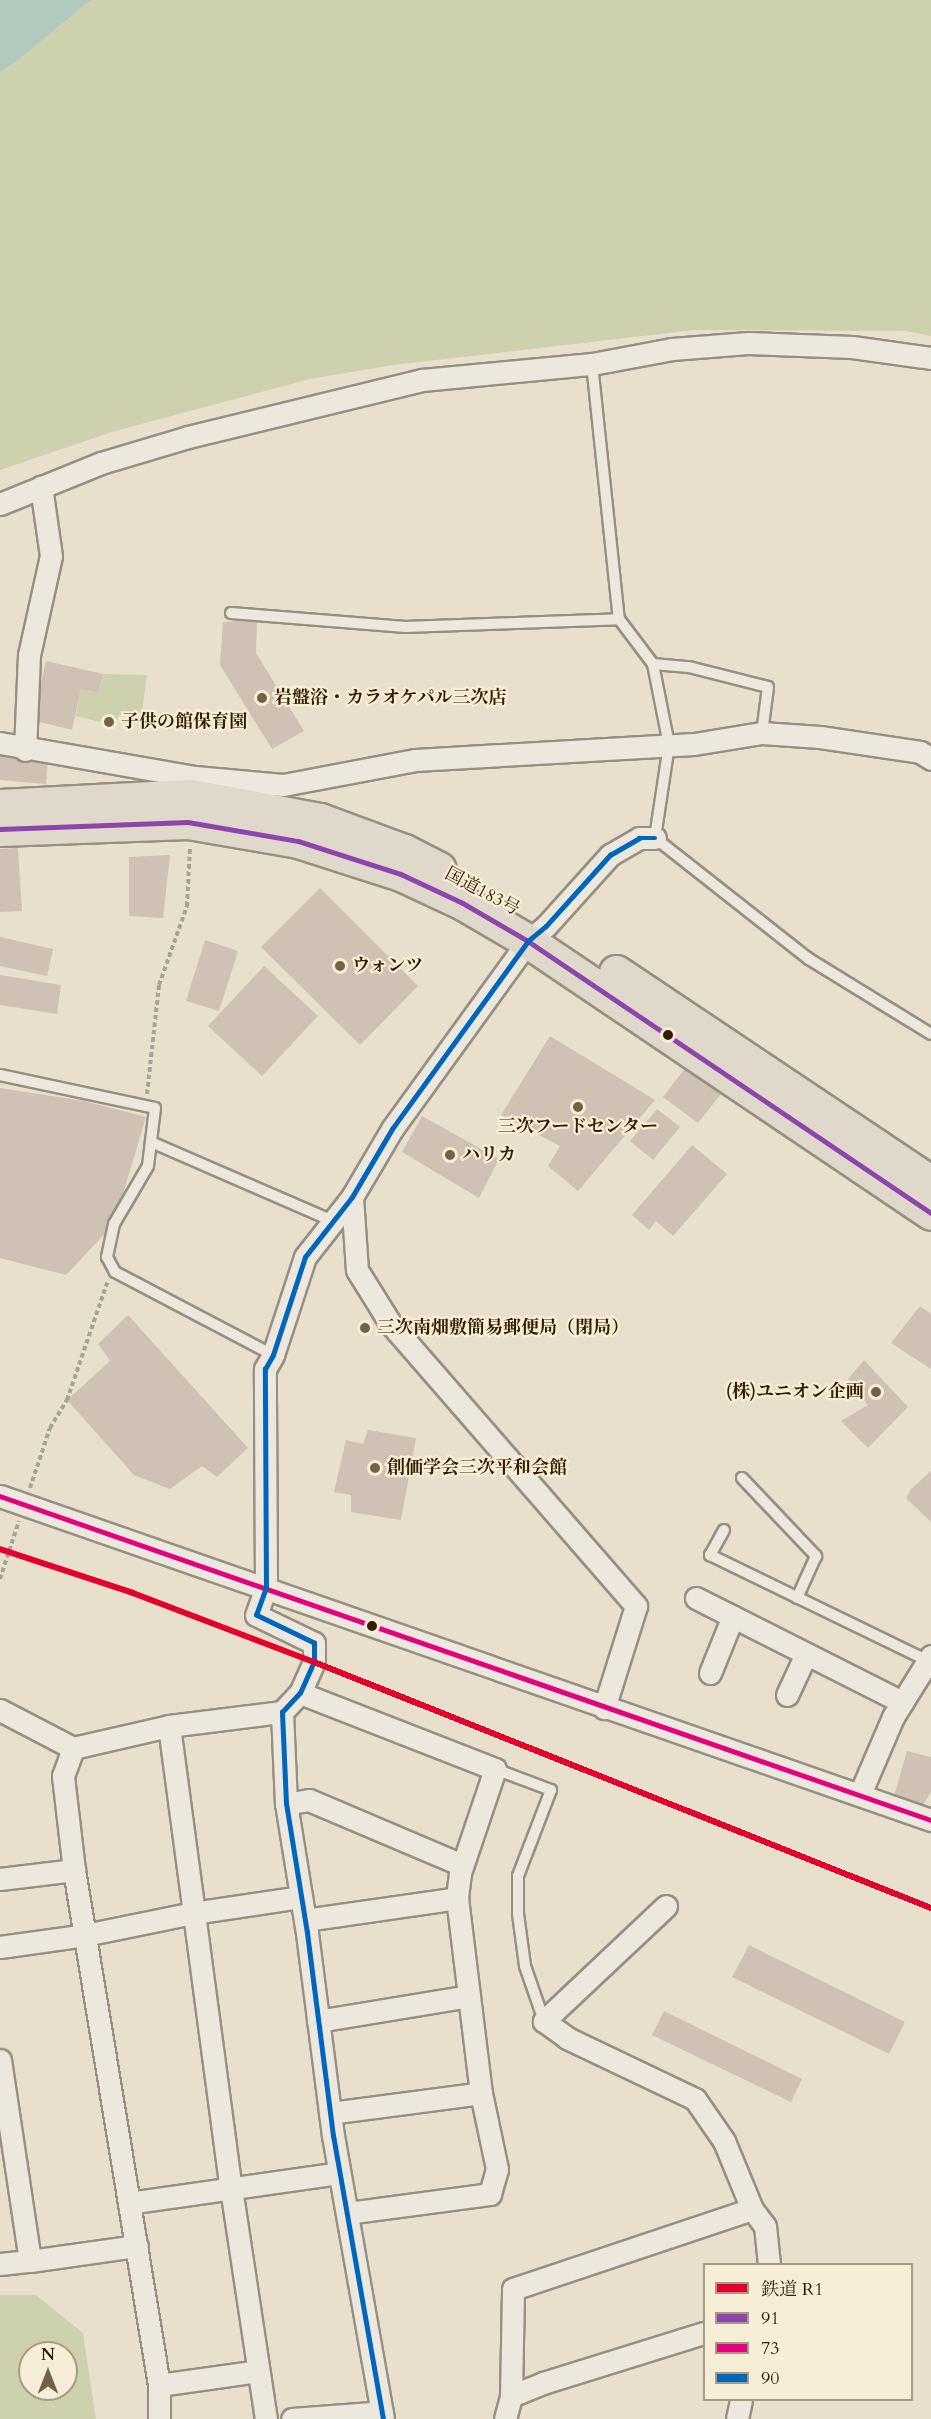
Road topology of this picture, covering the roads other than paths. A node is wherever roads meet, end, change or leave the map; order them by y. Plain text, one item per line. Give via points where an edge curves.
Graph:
1 (931, 358) edge
2 (592, 364) junction
3 (41, 487) junction
4 (0, 504) edge
5 (231, 613) dead end
6 (619, 619) junction
7 (653, 664) junction
8 (762, 733) junction
9 (0, 743) edge
10 (669, 745) junction
11 (25, 750) junction
12 (931, 759) edge
13 (192, 798) junction
14 (0, 806) edge
15 (0, 829) edge
16 (655, 838) junction
17 (537, 933) junction
18 (931, 1034) edge
19 (0, 1075) edge
20 (151, 1142) junction
21 (931, 1183) edge
22 (352, 1197) junction
23 (931, 1212) edge
24 (333, 1221) junction
25 (273, 1355) junction
26 (742, 1478) dead end
27 (0, 1496) edge
28 (724, 1530) dead end
29 (266, 1588) junction
30 (696, 1598) dead end
31 (797, 1598) junction
32 (733, 1616) junction
33 (806, 1654) junction
34 (929, 1659) edge
35 (710, 1673) dead end
36 (300, 1693) junction
37 (787, 1695) dead end
38 (902, 1702) junction
39 (604, 1708) junction
40 (0, 1710) edge
41 (282, 1712) junction
42 (169, 1726) junction
43 (73, 1748) junction
44 (495, 1768) junction
45 (860, 1794) junction
46 (286, 1804) junction
47 (931, 1820) edge
48 (462, 1865) junction
49 (74, 1870) junction
50 (0, 1879) edge
51 (300, 1896) junction
52 (457, 1898) junction
53 (666, 1906) dead end
54 (193, 1912) junction
55 (305, 1920) junction
56 (85, 1935) junction
57 (0, 1947) edge
58 (469, 1996) junction
59 (318, 2021) junction
60 (544, 2021) junction
61 (0, 2060) edge
62 (481, 2093) junction
63 (330, 2113) junction
64 (339, 2173) junction
65 (231, 2188) junction
66 (129, 2203) junction
67 (752, 2209) junction
68 (347, 2213) junction
69 (137, 2246) junction
70 (30, 2261) junction
71 (769, 2263) edge
72 (0, 2265) edge
73 (703, 2334) edge
74 (258, 2371) junction
75 (159, 2385) junction
76 (511, 2396) junction
77 (741, 2401) edge
78 (383, 2416) edge
79 (159, 2419) edge
80 (266, 2419) edge
81 (292, 2419) edge
82 (505, 2419) edge
83 (737, 2419) edge

1 - 2 street via 852,347 748,343 672,349
2 - 3 street via 422,380 188,437 101,463
2 - 6 lane
3 - 4 street
3 - 11 street via 51,556 29,655
5 - 6 lane via 405,627
6 - 7 lane
7 - 8 lane via 689,667 768,687
7 - 10 lane
8 - 10 street
8 - 12 street via 820,736 920,752
9 - 11 street
10 - 13 street via 415,760
10 - 16 lane
11 - 13 street
13 - 14 highway, 国道183号
13 - 15 highway, 国道183号
13 - 17 highway, 国道183号 via 298,841 401,874
16 - 17 street via 639,838 610,855
16 - 18 lane via 809,959
17 - 21 highway, 国道183号
17 - 22 street via 392,1129
17 - 23 highway, 国道183号
19 - 20 lane via 155,1108
20 - 24 lane
20 - 25 lane via 148,1166 114,1224 107,1257 112,1266 116,1272
22 - 24 street
22 - 39 street via 357,1270 390,1323 636,1606
24 - 25 street via 305,1257
25 - 29 street via 266,1369
26 - 31 lane via 816,1557
27 - 29 street
28 - 31 lane via 710,1555
29 - 36 street via 256,1615 314,1643 314,1662
29 - 39 street
30 - 32 street
31 - 34 lane
32 - 33 street
32 - 35 street
33 - 37 street
33 - 38 street
34 - 38 street
36 - 41 street
36 - 44 street
38 - 45 street
39 - 45 street
40 - 43 street
41 - 42 street
41 - 46 street
42 - 43 street
42 - 54 street
43 - 49 street via 63,1776
44 - 48 street
44 - 60 lane via 551,1790 518,1876 525,1966
45 - 47 street
46 - 48 street via 309,1800
46 - 51 street
48 - 52 street
49 - 50 street
49 - 56 street
51 - 54 street
51 - 55 street
52 - 55 street
52 - 58 street
53 - 60 street
54 - 56 street
54 - 65 street
55 - 59 street
56 - 57 street
56 - 66 street
58 - 59 street
58 - 62 street
59 - 63 street
60 - 67 street via 567,2038 695,2099 724,2141
61 - 70 street
62 - 63 street
62 - 68 street via 497,2169 490,2194
63 - 64 street
64 - 65 street
64 - 68 street
65 - 66 street
65 - 74 street
66 - 69 street
67 - 71 street via 765,2226
67 - 76 street via 513,2289
68 - 78 street
69 - 70 street
69 - 75 street
70 - 72 street
73 - 76 street
74 - 75 street
74 - 80 street
75 - 79 street
76 - 82 street
77 - 83 street
78 - 81 street

